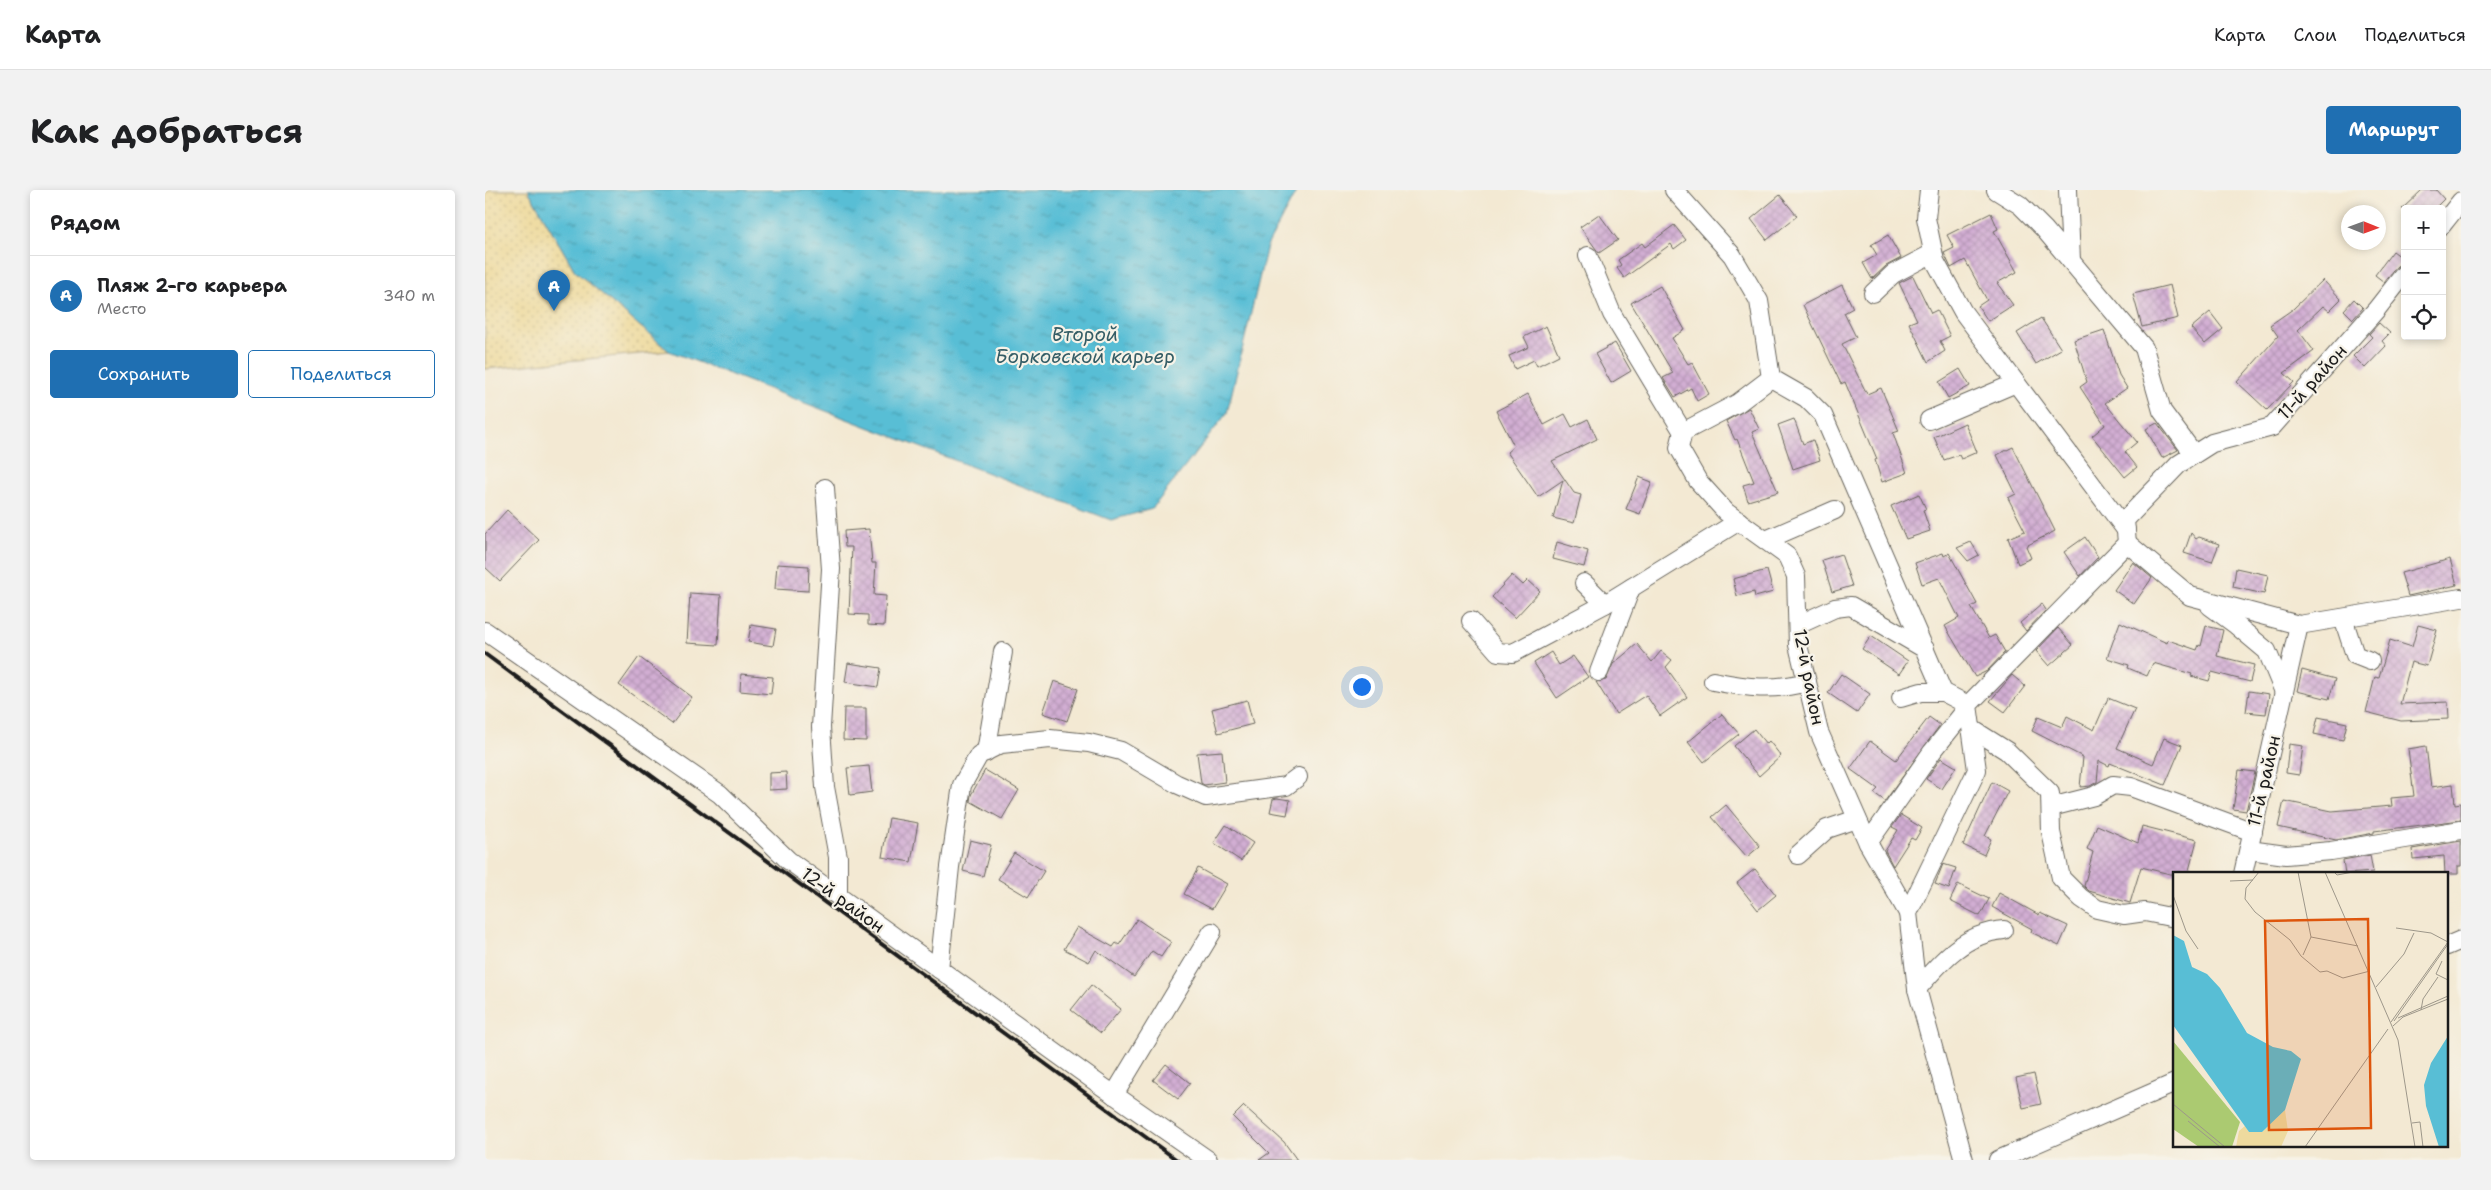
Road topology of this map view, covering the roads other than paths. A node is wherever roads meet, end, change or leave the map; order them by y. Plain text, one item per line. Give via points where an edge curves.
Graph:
1 (1674, 190) edge
2 (1929, 190) edge
3 (1996, 190) edge
4 (2067, 190) edge
5 (2461, 200) edge
6 (2446, 220) edge
7 (1933, 253) junction
8 (1588, 256) dead end
9 (2071, 261) junction
10 (2401, 278) edge
11 (1873, 293) dead end
12 (1771, 378) junction
13 (2016, 382) junction
14 (1929, 420) dead end
15 (1683, 432) junction
16 (2194, 454) junction
17 (825, 488) dead end
18 (1835, 510) dead end
19 (1739, 521) junction
20 (2127, 537) junction
21 (1766, 540) junction
22 (1584, 583) dead end
23 (1631, 588) junction
24 (2461, 598) edge
25 (2199, 599) junction
26 (1605, 604) junction
27 (2343, 618) junction
28 (1471, 621) dead end
29 (1798, 625) junction
30 (2299, 625) junction
31 (485, 631) edge
32 (1925, 650) junction
33 (1003, 652) dead end
34 (2370, 661) dead end
35 (1599, 672) dead end
36 (1713, 681) dead end
37 (1807, 682) junction
38 (1943, 692) junction
39 (2284, 692) junction
40 (1901, 698) dead end
41 (1968, 706) junction
42 (1971, 729) junction
43 (986, 752) junction
44 (1298, 777) dead end
45 (2051, 807) junction
46 (1857, 819) junction
47 (2461, 830) edge
48 (2253, 832) junction
49 (1868, 843) junction
50 (2249, 850) junction
51 (1798, 855) dead end
52 (2244, 872) edge
53 (838, 896) junction
54 (1908, 913) junction
55 (2173, 918) edge
56 (2004, 930) dead end
57 (1212, 932) dead end
58 (2461, 940) edge
59 (2449, 945) edge
60 (939, 969) junction
61 (1917, 989) junction
62 (2173, 1084) edge
63 (1114, 1095) junction
64 (1208, 1160) edge
65 (1964, 1160) edge
66 (1997, 1160) edge

1 - 12 street via 1733,255 1759,301
2 - 7 street via 1926,218
3 - 9 street via 2020,205
4 - 9 street
5 - 6 street
7 - 11 street via 1893,274
7 - 13 street via 1963,312
8 - 15 street via 1612,314
9 - 16 street via 2144,348 2162,411
10 - 16 street, 11-й район via 2272,427 2212,443
12 - 15 street via 1738,403
12 - 32 street via 1805,398 1823,415
13 - 14 street
13 - 20 street
15 - 19 street, 12-й район via 1679,448 1698,481 1726,512
16 - 20 street, 11-й район via 2179,464 2125,520
17 - 53 street via 831,569 821,727 825,787 838,857
18 - 21 street
19 - 21 street, 12-й район
19 - 23 street
20 - 25 street via 2190,596
20 - 41 street
21 - 29 street, 12-й район via 1787,556 1796,576
22 - 26 street
23 - 26 street
23 - 35 street
24 - 27 street
25 - 30 street
25 - 39 street via 2236,624 2267,651
26 - 28 street via 1513,653 1499,652
27 - 30 street
27 - 34 street via 2355,656
29 - 32 street via 1835,608 1851,606
29 - 37 street, 12-й район via 1798,645
30 - 39 street, 11-й район
31 - 53 street, 12-й район via 719,794 788,860
32 - 38 street
33 - 43 street
36 - 37 street via 1747,688 1774,688
37 - 46 street, 12-й район via 1819,732
38 - 40 street via 1921,692
38 - 41 street
39 - 48 street, 11-й район
41 - 42 street
41 - 49 street
42 - 45 street via 2007,751 2050,793
42 - 54 street via 1977,770
43 - 44 street via 1001,744 1050,739 1089,743 1121,751 1206,798 1286,786
43 - 60 street via 979,755 962,785
45 - 48 street via 2094,796 2113,785 2131,787
45 - 55 street via 2051,832 2061,878 2081,898 2097,910 2124,915 2145,912
46 - 49 street, 12-й район
46 - 51 street via 1827,829
47 - 50 street, 11-й район via 2331,851 2286,855
48 - 50 street, 11-й район
49 - 54 street, 12-й район
50 - 52 street, 11-й район
53 - 60 street, 12-й район
54 - 61 street
56 - 61 street via 1987,932 1966,941 1938,964
57 - 63 street
58 - 59 street
60 - 63 street, 12-й район
61 - 65 street
62 - 66 street
63 - 64 street, 12-й район

